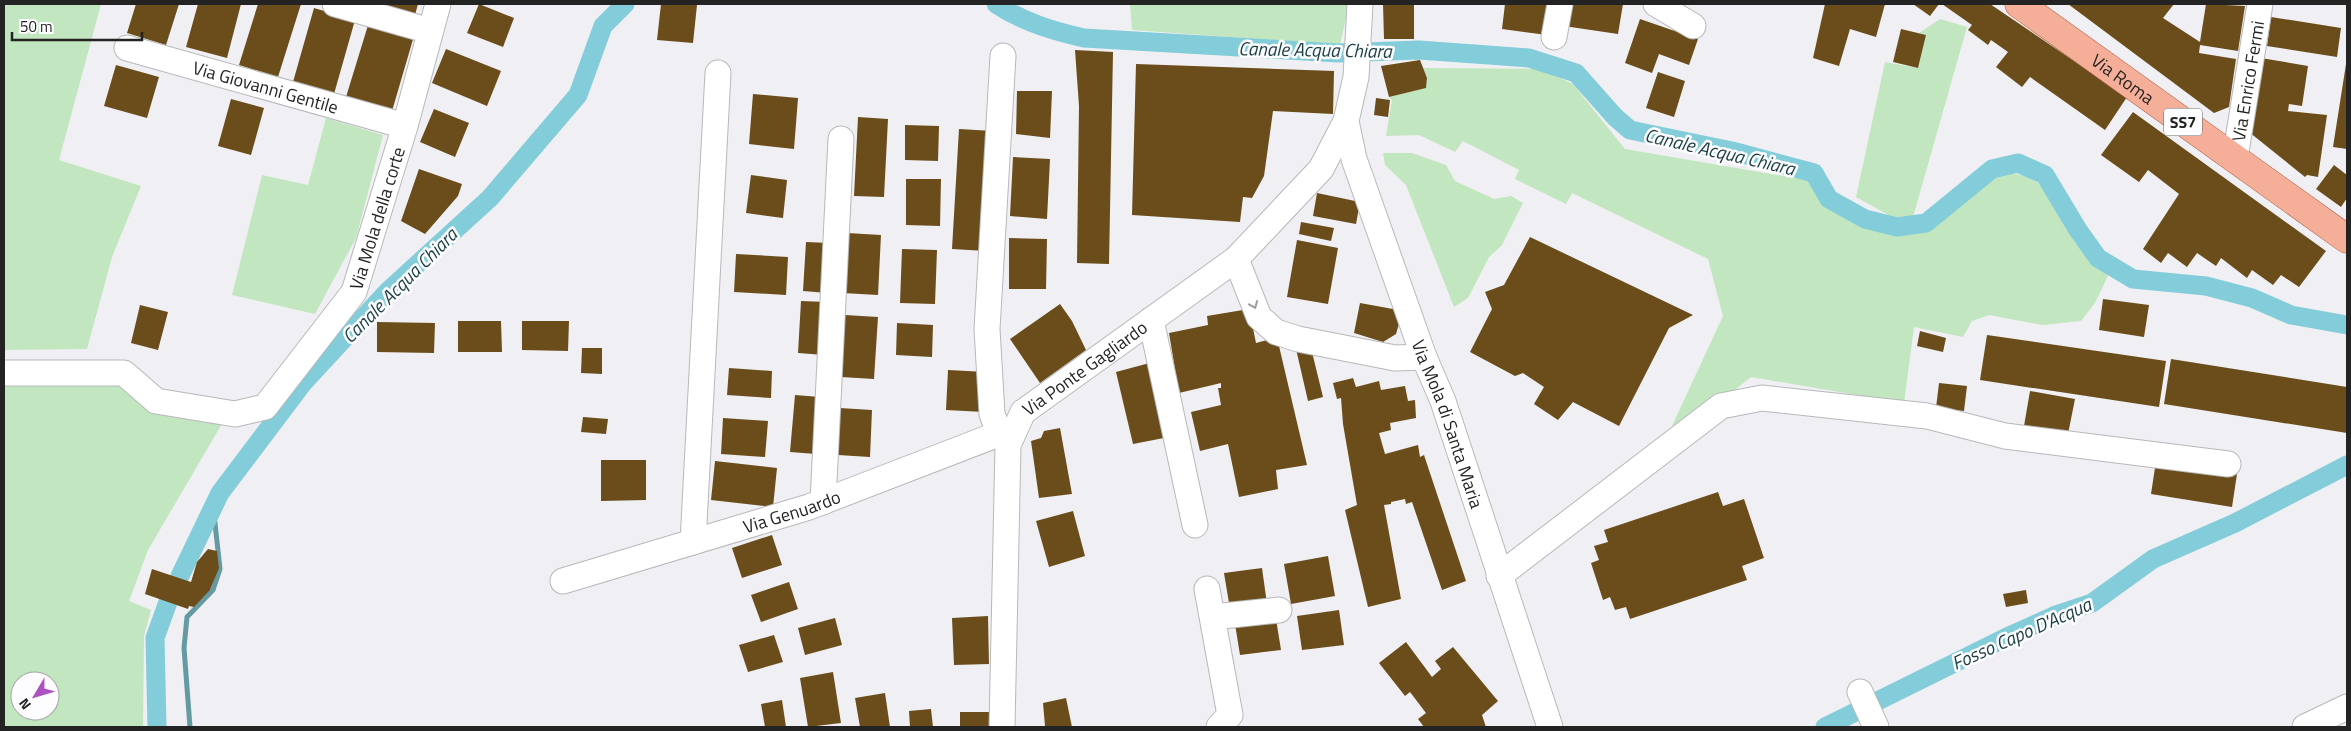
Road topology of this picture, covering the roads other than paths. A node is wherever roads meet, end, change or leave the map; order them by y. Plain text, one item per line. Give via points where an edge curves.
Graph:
1 (335, 4) edge
2 (438, 4) edge
3 (1360, 4) edge
4 (1560, 4) edge
5 (1656, 4) edge
6 (2019, 4) edge
7 (2260, 4) edge
8 (1692, 26) dead end
9 (430, 31) junction
10 (1554, 37) dead end
11 (127, 48) dead end
12 (1003, 56) dead end
13 (718, 73) dead end
14 (1346, 121) junction
15 (405, 126) junction
16 (841, 139) dead end
17 (2235, 158) junction
18 (2347, 239) edge
19 (1236, 259) junction
20 (1151, 320) junction
21 (1424, 357) junction
22 (4, 373) edge
23 (1007, 430) junction
24 (2228, 464) dead end
25 (823, 502) junction
26 (1195, 525) dead end
27 (693, 542) junction
28 (1499, 576) junction
29 (563, 581) dead end
30 (1207, 589) dead end
31 (1279, 610) dead end
32 (1213, 618) junction
33 (1860, 692) dead end
34 (2347, 707) edge
35 (1002, 727) edge
36 (1219, 727) edge
37 (1550, 727) edge
38 (1876, 727) edge
39 (2305, 727) edge

1 - 9 street
2 - 9 street, Via Mola della corte
3 - 14 street via 1356,77
4 - 10 street
5 - 8 street
6 - 17 main road, Via Roma / SS7
7 - 17 street, Via Enrico Fermi
9 - 15 street, Via Mola della corte
11 - 15 street, Via Giovanni Gentile
12 - 23 street via 987,329 992,414
13 - 27 street
14 - 19 street, Via Ponte Gagliardo via 1321,169
14 - 21 street, Via Mola di Santa Maria via 1354,159
15 - 22 street, Via Mola della corte via 354,292 266,407 235,414 156,401 124,373
16 - 25 street
17 - 18 main road, Via Roma / SS7
19 - 20 street, Via Ponte Gagliardo
19 -> 21 street via 1260,318 1276,332 1395,358
20 - 23 street, Via Ponte Gagliardo via 1023,412
20 - 26 street
21 - 28 street, Via Mola di Santa Maria via 1443,401
23 - 25 street, Via Genuardo
23 - 35 street, Via Ponte Gagliardo
24 - 28 street via 2006,436 1927,416 1762,398 1721,406
25 - 27 street, Via Genuardo
27 - 29 street, Via Genuardo
28 - 37 street, Via Mola di Santa Maria
30 - 32 street
31 - 32 street
32 - 36 street via 1230,715
33 - 38 street
34 - 39 street

